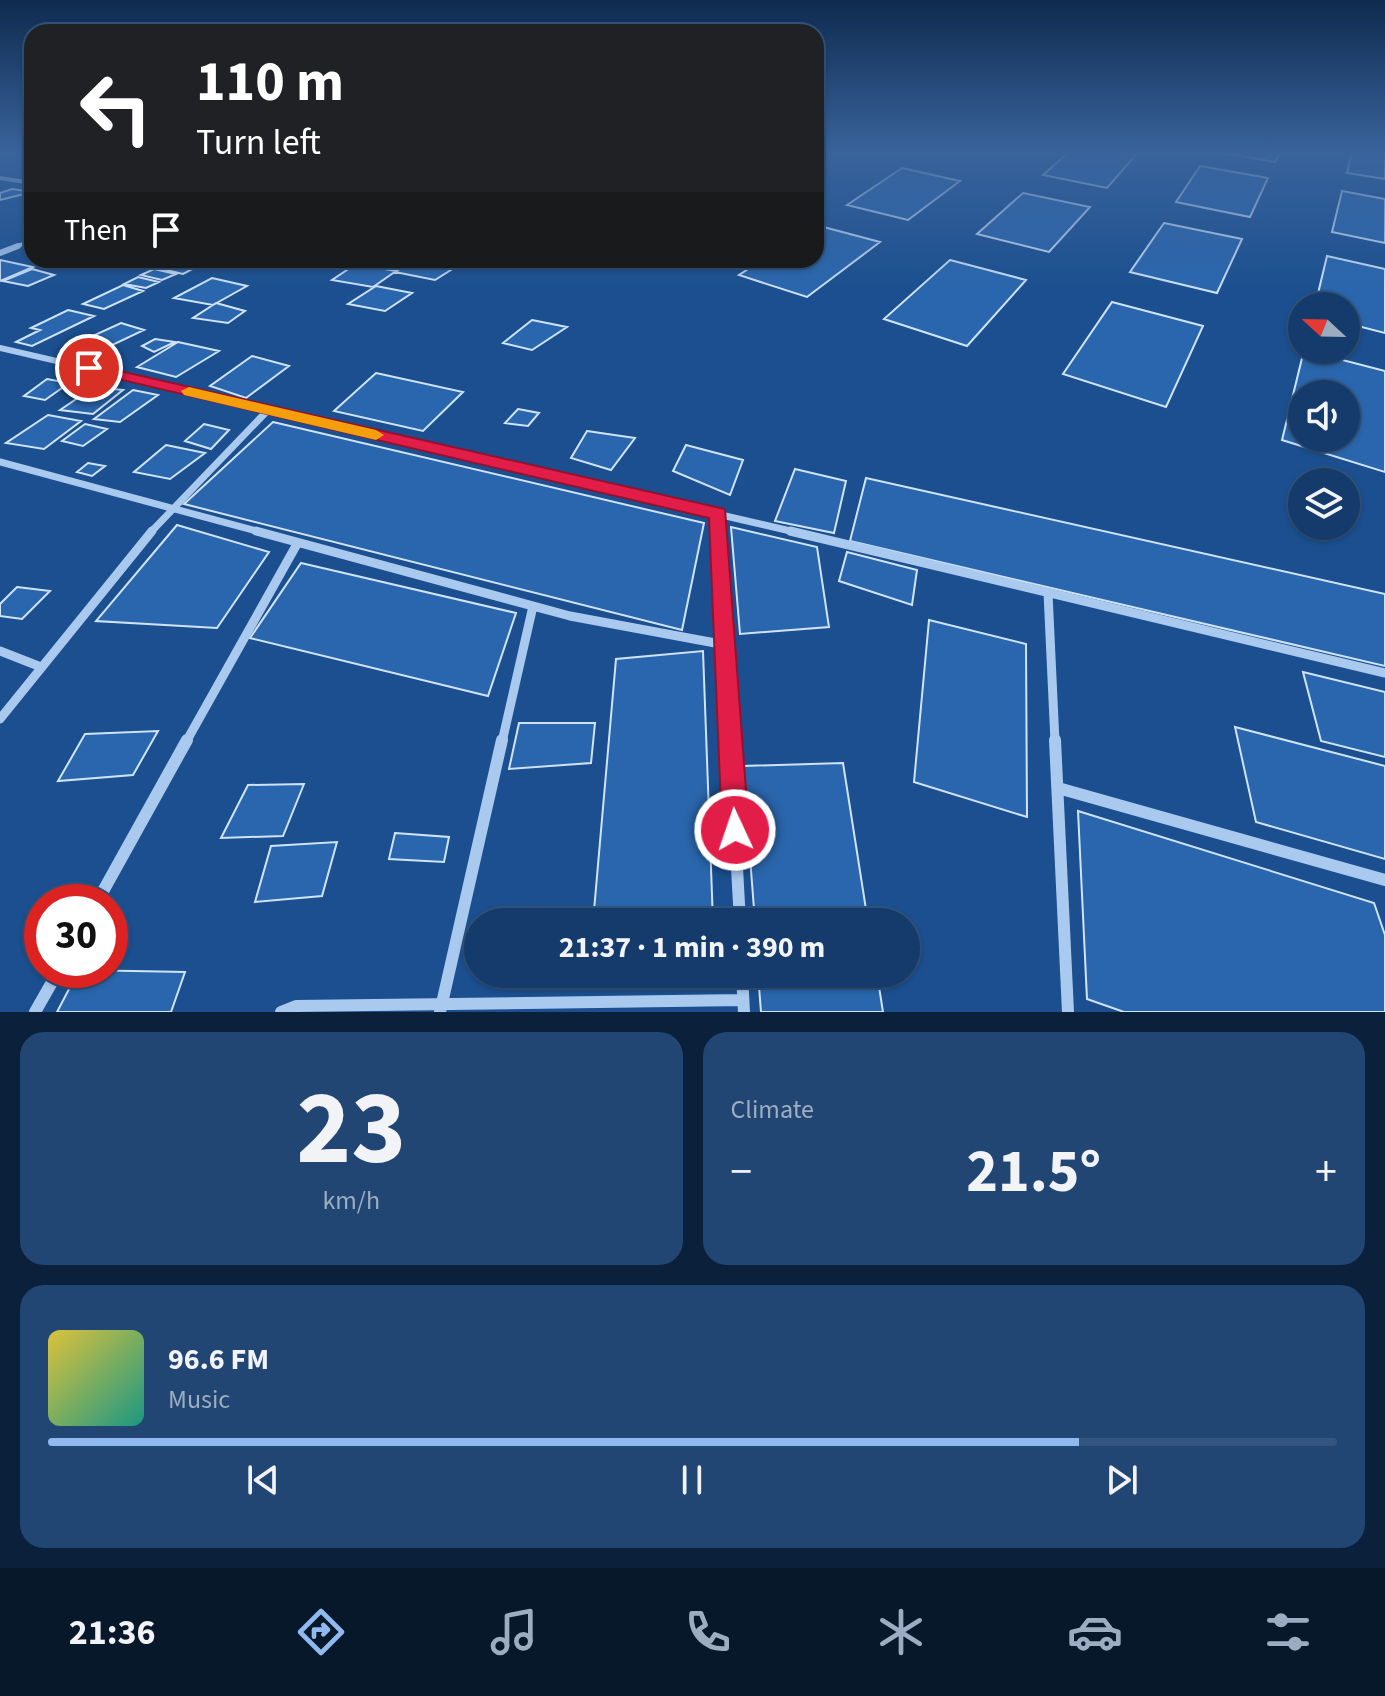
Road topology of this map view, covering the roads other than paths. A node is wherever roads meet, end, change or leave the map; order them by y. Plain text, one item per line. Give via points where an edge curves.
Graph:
1 (24, 243) edge
2 (0, 253) edge
3 (0, 348) edge
4 (268, 410) junction
5 (0, 462) edge
6 (169, 510) junction
7 (718, 514) junction
8 (297, 544) junction
9 (1048, 593) junction
10 (533, 606) junction
11 (726, 645) junction
12 (0, 651) edge
13 (41, 667) junction
14 (1385, 673) edge
15 (0, 719) edge
16 (1058, 788) junction
17 (1385, 880) edge
18 (107, 884) edge
19 (739, 908) edge
20 (49, 988) edge
21 (744, 1006) edge
22 (441, 1009) edge
23 (35, 1012) edge
24 (281, 1012) edge
25 (1068, 1012) edge

1 - 2 street
3 - 4 street
4 - 6 street
4 - 7 street
5 - 6 street
6 - 8 street
6 - 13 street
7 - 9 street
7 - 11 street
8 - 10 street
8 - 18 street
9 - 14 street
9 - 16 street
10 - 11 street
10 - 22 street
11 - 19 street
12 - 13 street
13 - 15 street
16 - 17 street
16 - 25 street
20 - 23 street
21 - 22 street
22 - 24 street via 296,1006

